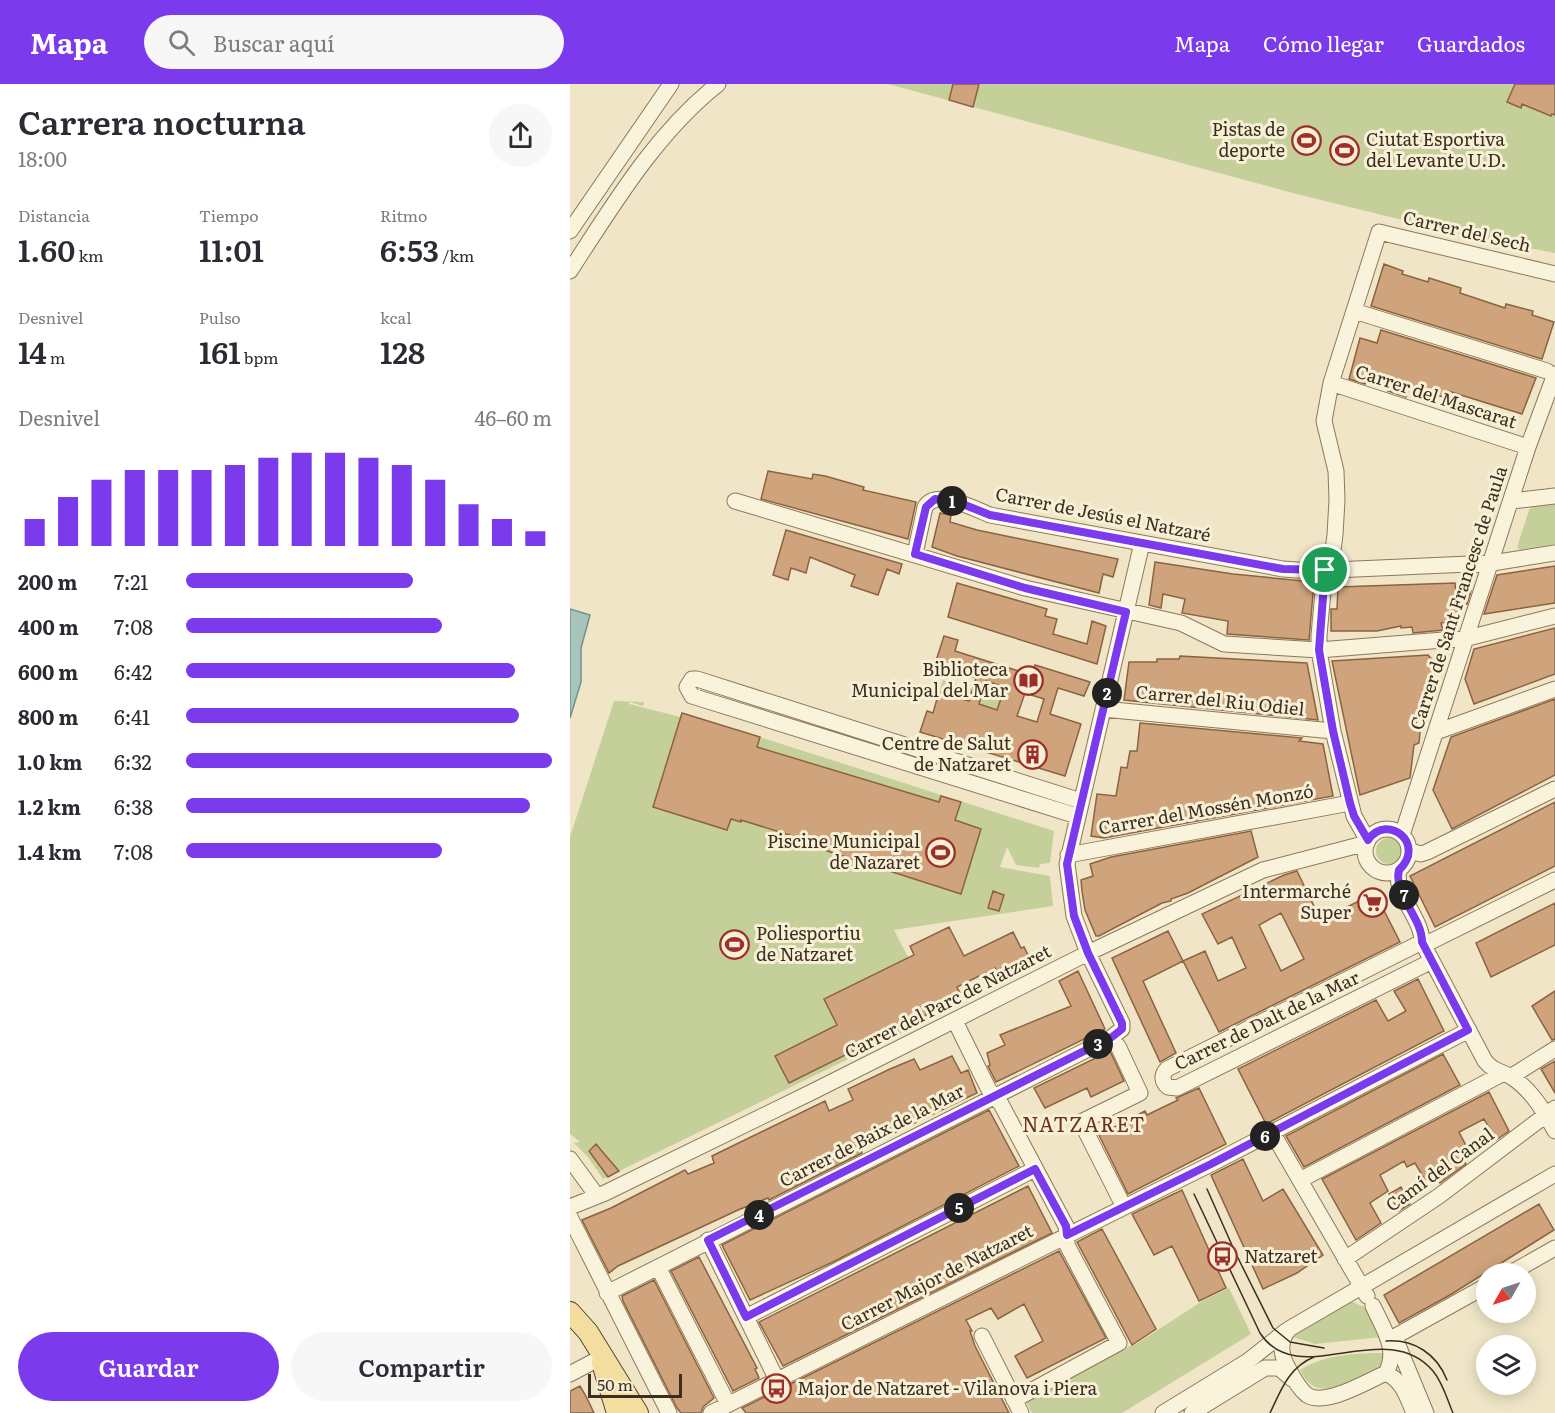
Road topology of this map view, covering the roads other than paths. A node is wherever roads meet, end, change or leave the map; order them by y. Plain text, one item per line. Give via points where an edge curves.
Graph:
1 (671, 84) edge
2 (718, 84) edge
3 (570, 231) edge
4 (570, 271) edge
5 (1552, 272) edge
6 (1354, 311) junction
7 (1551, 372) edge
8 (1331, 383) junction
9 (1528, 447) junction
10 (1555, 496) edge
11 (735, 501) dead end
12 (1512, 501) junction
13 (1142, 543) junction
14 (1555, 553) edge
15 (915, 554) junction
16 (1492, 563) junction
17 (1325, 570) junction
18 (1126, 612) junction
19 (1555, 616) edge
20 (1468, 638) junction
21 (1319, 650) junction
22 (1555, 689) edge
23 (1103, 709) junction
24 (1333, 731) junction
25 (1436, 732) junction
26 (1555, 789) edge
27 (1081, 801) junction
28 (1350, 803) junction
29 (1077, 816) junction
30 (1402, 835) junction
31 (1368, 842) junction
32 (1410, 850) junction
33 (1068, 855) junction
34 (1399, 870) junction
35 (1380, 872) junction
36 (1555, 880) edge
37 (1423, 944) junction
38 (1088, 953) junction
39 (1432, 961) junction
40 (955, 1021) junction
41 (1468, 1030) junction
42 (1118, 1046) dead end
43 (1555, 1049) edge
44 (1507, 1075) junction
45 (995, 1095) junction
46 (1551, 1111) edge
47 (1555, 1131) edge
48 (1272, 1132) junction
49 (570, 1159) edge
50 (1035, 1169) junction
51 (1555, 1174) edge
52 (1300, 1180) junction
53 (597, 1196) junction
54 (570, 1207) edge
55 (1124, 1207) junction
56 (570, 1217) edge
57 (1067, 1235) junction
58 (708, 1240) junction
59 (1555, 1248) edge
60 (1345, 1259) junction
61 (1528, 1263) edge
62 (658, 1267) junction
63 (1362, 1288) junction
64 (1476, 1292) edge
65 (607, 1293) junction
66 (1373, 1306) junction
67 (570, 1312) edge
68 (746, 1317) junction
69 (1289, 1329) junction
70 (982, 1336) dead end
71 (1394, 1337) junction
72 (601, 1359) junction
73 (1386, 1373) junction
74 (570, 1374) edge
75 (777, 1380) junction
76 (1294, 1381) junction
77 (728, 1404) junction
78 (1018, 1407) edge
79 (617, 1413) edge
80 (627, 1413) edge
81 (638, 1413) edge
82 (669, 1413) edge
83 (711, 1413) edge
84 (1162, 1413) edge
85 (1192, 1413) edge
86 (1414, 1413) edge
87 (1426, 1413) edge

1 - 3 street
2 - 4 street via 678,119
5 - 6 street, Carrer del Sech via 1379,232
6 - 7 street
6 - 8 street
7 - 9 street, Carrer de Sant Francesc de Paula
8 - 9 street, Carrer del Mascarat
8 - 17 street via 1324,421 1336,471 1337,500 1333,550
9 - 12 street, Carrer de Sant Francesc de Paula
10 - 12 street
11 - 15 street
12 - 16 street, Carrer de Sant Francesc de Paula
13 - 15 street, Carrer de Jesús el Natzaré via 990,515 960,503 935,499 926,507
13 - 17 street, Carrer de Jesús el Natzaré via 1283,569
13 - 18 street
14 - 16 street, Carrer de Jesús el Natzaré
15 - 18 street via 1025,588
16 - 17 street, Carrer de Jesús el Natzaré
16 - 20 street, Carrer de Sant Francesc de Paula
17 - 21 street
18 - 21 street via 1190,625 1224,644
18 - 23 street
19 - 20 street
20 - 21 street
20 - 25 street, Carrer de Sant Francesc de Paula
21 - 24 street
22 - 25 street
23 - 24 street, Carrer del Riu Odiel
23 - 27 street
24 - 28 street
25 - 30 street, Carrer de Sant Francesc de Paula
26 - 32 street via 1427,852
27 - 29 street
27 - 29 street via 698,679 692,679 687,687 692,696
28 - 31 street
28 - 33 street, Carrer del Mossén Monzó
29 - 33 street
30 - 31 street via 1395,830 1381,830
30 - 32 street
31 - 35 street via 1368,862
31 - 38 street, Carrer del Parc de Natzaret via 1263,870
32 - 34 street
33 - 38 street via 1074,916
34 - 35 street
34 - 37 street via 1400,886 1422,933
35 - 37 street
36 - 37 street
37 - 39 street
37 - 39 street, Carrer de Dalt de la Mar via 1167,1069 1163,1081 1168,1087 1177,1088
38 - 40 street, Carrer del Parc de Natzaret
38 - 45 street, Carrer de Baix de la Mar via 1122,1029
39 - 41 street
40 - 45 street
40 - 53 street, Carrer del Parc de Natzaret
41 - 44 street via 1485,1061
41 - 48 street, Carrer Major de Natzaret
42 - 55 street via 1140,1094 1081,1122
43 - 44 street
44 - 46 street
44 - 52 street
45 - 50 street
45 - 58 street, Carrer de Baix de la Mar
46 - 47 street
46 - 60 street, Camí del Canal via 1439,1196
48 - 52 street
48 - 55 street, Carrer Major de Natzaret
49 - 53 street
50 - 57 street via 1066,1226
50 - 68 street
51 - 63 street
52 - 60 street
53 - 54 street, Carrer del Parc de Natzaret
55 - 57 street, Carrer Major de Natzaret
56 - 65 street
57 - 75 street, Carrer Major de Natzaret
57 - 78 street via 1067,1245 1119,1343
58 - 62 street, Carrer de Baix de la Mar
58 - 68 street
59 - 61 street
60 - 63 street
62 - 65 street, Carrer de Baix de la Mar
62 - 77 street
63 - 66 street
63 - 69 street
64 - 71 street
65 - 82 street
66 - 71 street
66 - 73 street via 1391,1345 1392,1358
67 - 72 main road via 588,1332
68 - 75 street
69 - 76 street via 1284,1334 1281,1353
69 - 84 street via 1248,1361
70 - 78 street
71 - 87 street
72 - 74 street
72 - 79 main road
72 - 80 main road
72 - 81 main road
73 - 76 street via 1322,1399 1308,1395
73 - 86 street via 1394,1376 1403,1388
75 - 77 street, Carrer Major de Natzaret
76 - 85 street via 1279,1368 1265,1368
77 - 83 street, Carrer Major de Natzaret

